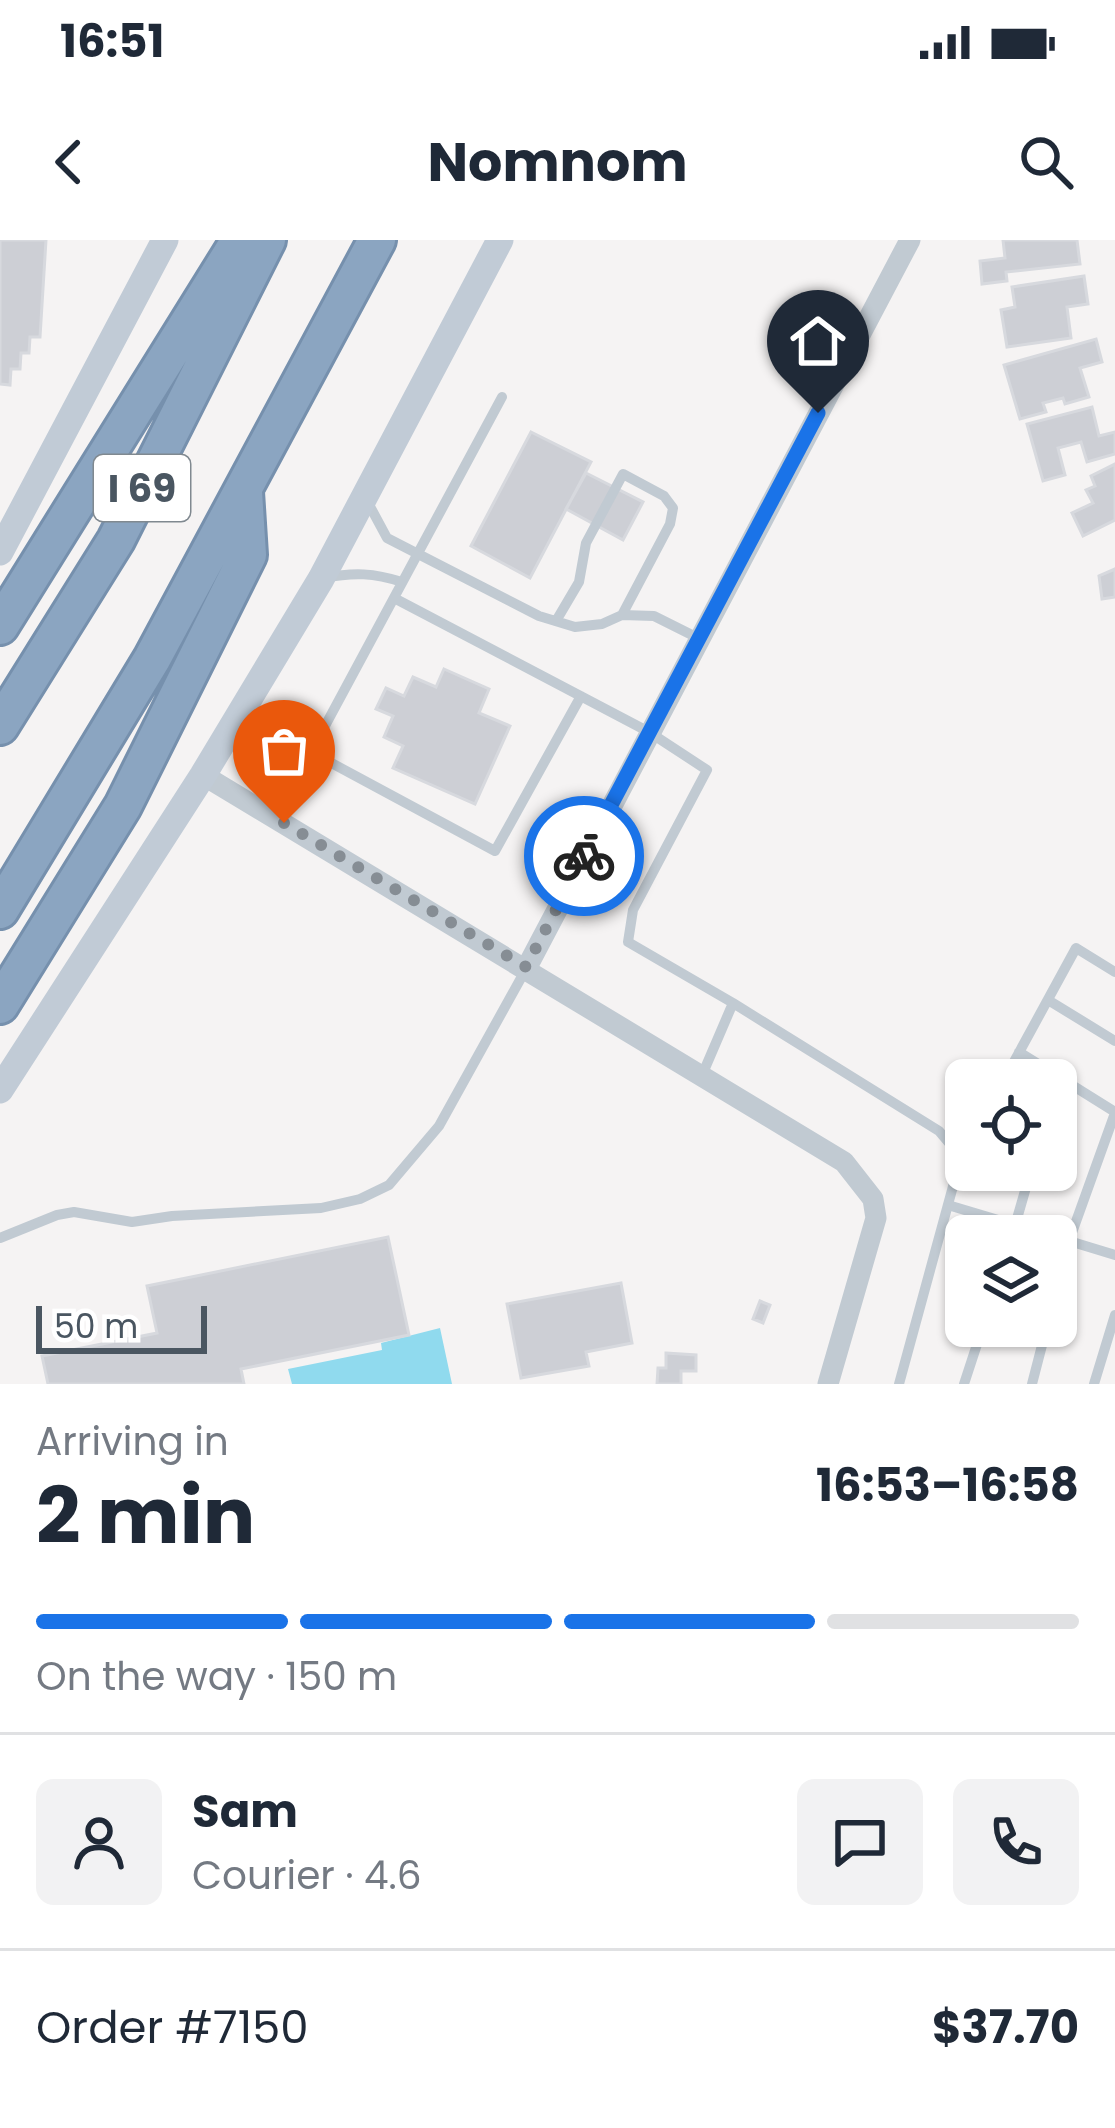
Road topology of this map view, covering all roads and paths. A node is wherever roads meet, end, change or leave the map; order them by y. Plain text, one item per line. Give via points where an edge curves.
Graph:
1 (165, 240) edge
2 (239, 240) edge
3 (267, 240) edge
4 (377, 240) edge
5 (500, 240) edge
6 (903, 242) edge
7 (502, 397) dead end
8 (244, 492) junction
9 (364, 496) junction
10 (0, 552) edge
11 (418, 554) junction
12 (321, 579) junction
13 (402, 582) junction
14 (394, 598) junction
15 (622, 615) junction
16 (556, 621) junction
17 (0, 626) edge
18 (698, 638) junction
19 (580, 696) junction
20 (0, 726) edge
21 (649, 732) junction
22 (203, 775) junction
23 (0, 910) edge
24 (526, 967) junction
25 (1115, 972) edge
26 (1048, 1000) junction
27 (734, 1003) junction
28 (0, 1005) edge
29 (1115, 1041) edge
30 (1019, 1052) junction
31 (1015, 1059) edge
32 (703, 1073) junction
33 (0, 1090) edge
34 (1115, 1113) edge
35 (945, 1136) edge
36 (952, 1191) edge
37 (948, 1205) junction
38 (973, 1215) edge
39 (1077, 1221) edge
40 (0, 1238) edge
41 (1077, 1243) edge
42 (1115, 1255) edge
43 (1115, 1315) edge
44 (976, 1347) edge
45 (1042, 1347) edge
46 (828, 1384) edge
47 (899, 1384) edge
48 (964, 1384) edge
49 (1032, 1384) edge
50 (1094, 1384) edge

1 - 10 main road
2 - 17 highway
3 - 20 highway, I 69 via 116,540
4 - 8 highway, I 69
5 - 9 main road
6 - 18 street
7 - 11 lane
8 - 23 highway, I 69
8 - 28 highway via 248,555 123,806
9 - 11 lane via 387,538
9 - 12 main road
11 - 13 lane
11 - 16 lane
12 - 13 lane via 352,572
12 - 22 main road
13 - 14 lane
14 - 19 lane
14 - 19 lane via 310,752 495,850
15 - 16 lane via 575,627
15 - 16 lane via 673,508 623,474
15 - 18 lane via 654,616
18 - 21 street
19 - 21 lane
21 - 24 street
21 - 27 lane via 707,770 633,910 628,942
22 - 24 street
22 - 33 main road
24 - 32 street
24 - 40 lane via 439,1126 389,1185 321,1208 132,1222 74,1212
25 - 26 lane via 1076,948
26 - 29 lane
26 - 30 lane
27 - 32 lane
27 - 35 lane
30 - 31 lane
30 - 34 lane
32 - 46 street via 824,1147 873,1199 874,1235
34 - 39 lane
36 - 37 lane
37 - 38 lane
37 - 47 lane
41 - 42 lane
43 - 50 lane
44 - 48 lane
45 - 49 lane

